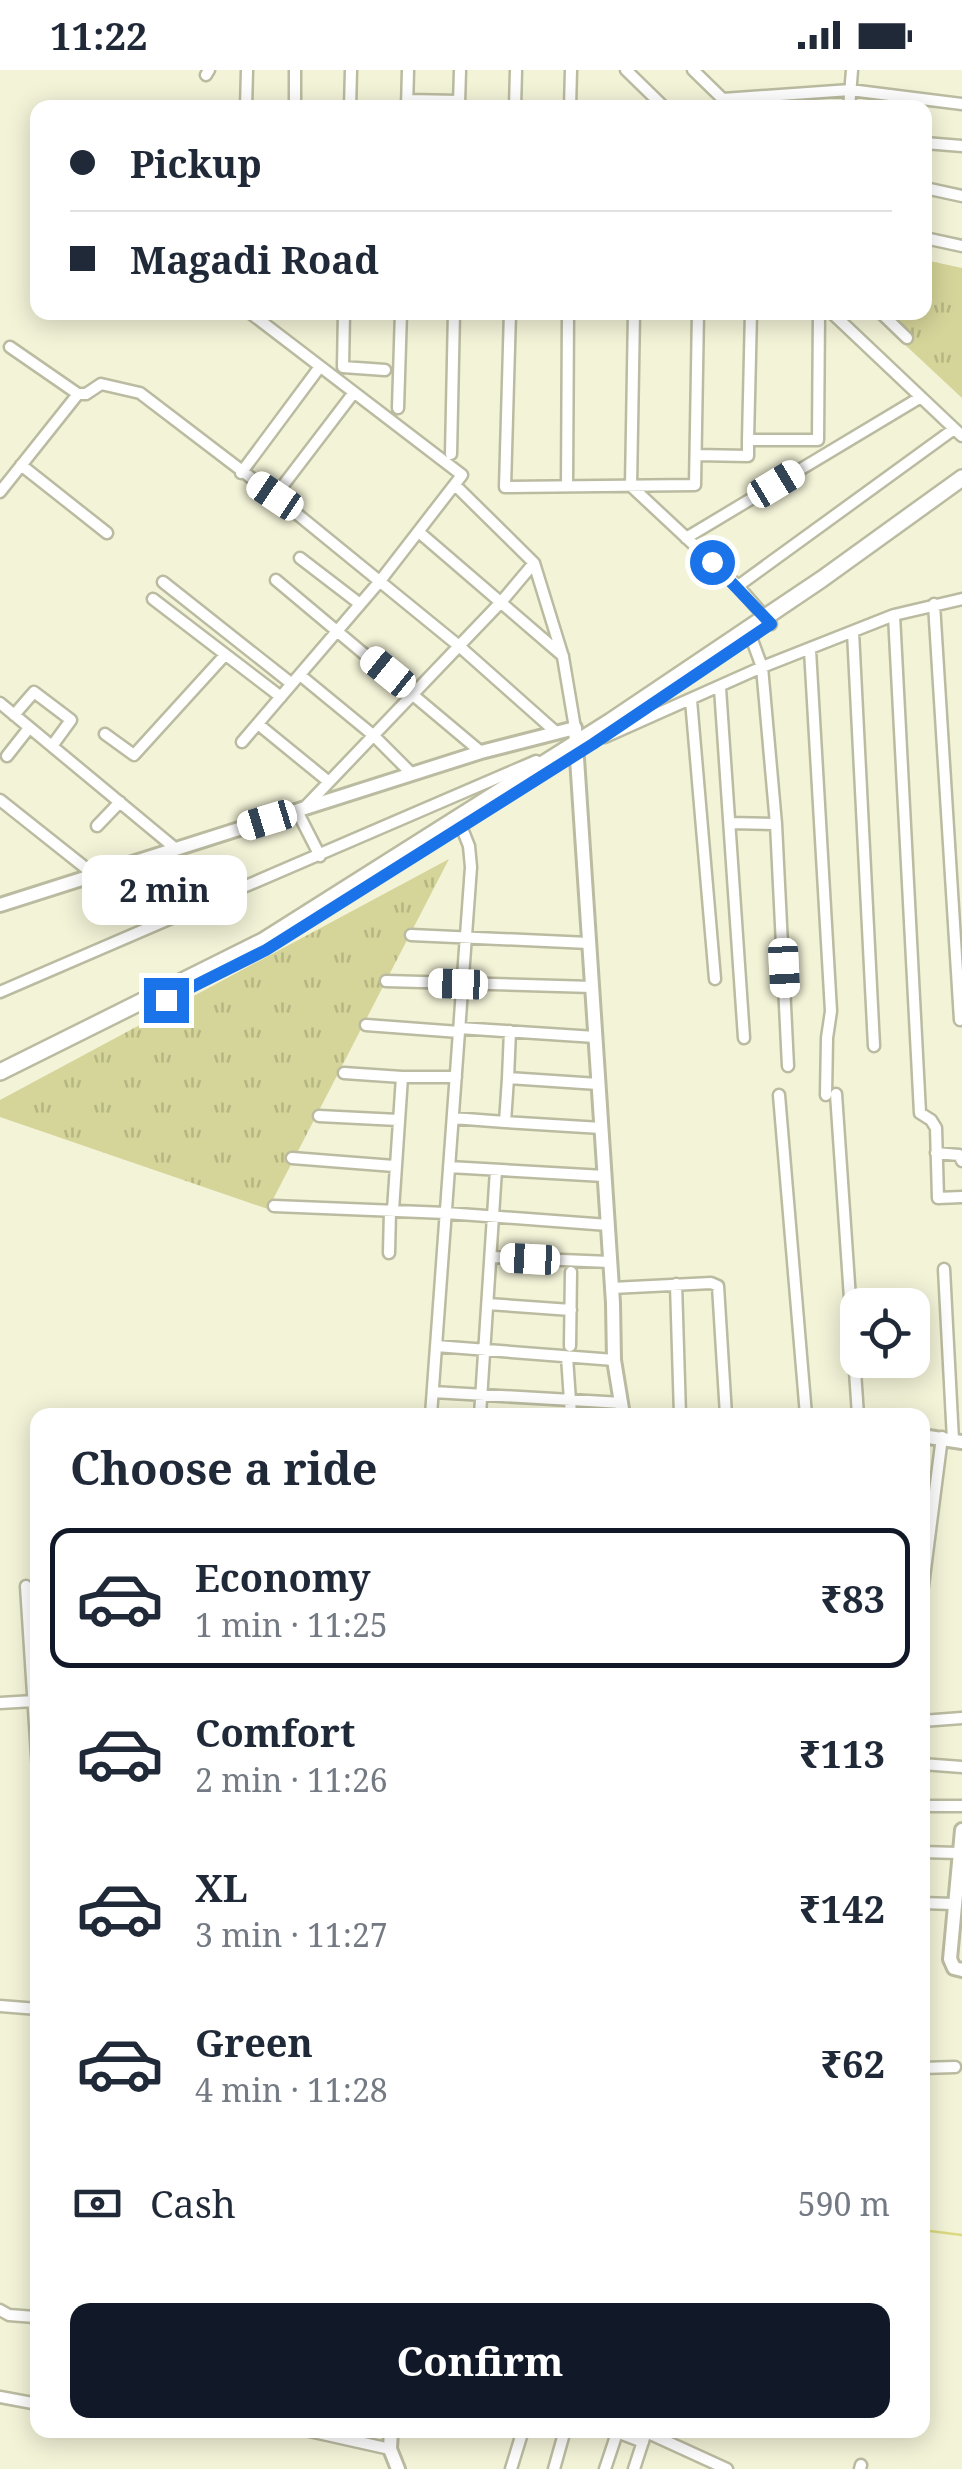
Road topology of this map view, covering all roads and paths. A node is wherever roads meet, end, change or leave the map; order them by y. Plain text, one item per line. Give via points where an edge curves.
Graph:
1 (247, 70) edge
2 (295, 70) edge
3 (352, 70) edge
4 (408, 70) edge
5 (460, 70) edge
6 (516, 70) edge
7 (571, 70) edge
8 (626, 70) edge
9 (692, 70) edge
10 (852, 70) edge
11 (850, 90) junction
12 (246, 100) edge
13 (295, 100) edge
14 (350, 100) edge
15 (407, 100) edge
16 (459, 100) edge
17 (515, 100) edge
18 (570, 100) edge
19 (657, 100) edge
20 (725, 100) edge
21 (756, 100) edge
22 (849, 100) edge
23 (930, 100) edge
24 (932, 100) edge
25 (962, 104) edge
26 (932, 144) edge
27 (962, 146) edge
28 (932, 190) edge
29 (962, 196) edge
30 (932, 240) edge
31 (962, 246) edge
32 (259, 320) edge
33 (344, 320) edge
34 (401, 320) edge
35 (454, 320) edge
36 (510, 320) edge
37 (568, 320) edge
38 (634, 320) edge
39 (698, 320) edge
40 (751, 320) edge
41 (819, 320) edge
42 (839, 320) edge
43 (888, 320) edge
44 (907, 338) dead end
45 (10, 347) dead end
46 (319, 368) junction
47 (385, 370) dead end
48 (78, 394) junction
49 (352, 394) junction
50 (920, 398) junction
51 (398, 408) dead end
52 (958, 432) edge
53 (748, 440) junction
54 (452, 454) dead end
55 (696, 455) junction
56 (21, 465) junction
57 (242, 473) junction
58 (962, 478) edge
59 (456, 485) junction
60 (567, 486) junction
61 (632, 486) junction
62 (962, 489) edge
63 (0, 492) edge
64 (275, 496) junction
65 (106, 533) dead end
66 (420, 533) junction
67 (686, 538) junction
68 (300, 558) dead end
69 (534, 563) junction
70 (276, 580) dead end
71 (380, 581) junction
72 (163, 582) dead end
73 (738, 586) junction
74 (962, 598) edge
75 (153, 599) dead end
76 (502, 601) junction
77 (360, 604) junction
78 (934, 604) junction
79 (894, 614) junction
80 (768, 620) junction
81 (337, 630) junction
82 (853, 632) junction
83 (750, 633) junction
84 (459, 646) junction
85 (810, 650) junction
86 (225, 655) junction
87 (563, 656) junction
88 (762, 667) junction
89 (296, 680) junction
90 (720, 688) junction
91 (414, 693) junction
92 (281, 697) junction
93 (691, 700) junction
94 (0, 704) edge
95 (14, 715) junction
96 (258, 724) junction
97 (30, 728) junction
98 (557, 733) junction
99 (105, 734) dead end
100 (373, 736) junction
101 (605, 736) junction
102 (577, 741) junction
103 (242, 742) dead end
104 (52, 746) junction
105 (481, 752) junction
106 (7, 756) dead end
107 (412, 774) junction
108 (329, 782) junction
109 (0, 800) edge
110 (120, 802) junction
111 (300, 810) junction
112 (730, 823) junction
113 (776, 824) junction
114 (96, 826) dead end
115 (461, 826) junction
116 (176, 849) junction
117 (320, 856) junction
118 (92, 873) junction
119 (0, 905) edge
120 (411, 935) dead end
121 (466, 938) junction
122 (589, 943) junction
123 (715, 979) dead end
124 (386, 981) dead end
125 (462, 984) junction
126 (592, 987) junction
127 (0, 992) edge
128 (960, 1020) edge
129 (366, 1025) dead end
130 (459, 1030) junction
131 (510, 1032) junction
132 (595, 1037) junction
133 (744, 1038) dead end
134 (874, 1046) dead end
135 (788, 1066) dead end
136 (0, 1072) edge
137 (344, 1073) dead end
138 (402, 1078) junction
139 (456, 1078) junction
140 (508, 1078) junction
141 (0, 1082) edge
142 (598, 1084) junction
143 (780, 1095) dead end
144 (319, 1116) dead end
145 (453, 1118) junction
146 (398, 1120) junction
147 (506, 1122) junction
148 (601, 1128) junction
149 (936, 1153) junction
150 (292, 1158) dead end
151 (962, 1162) edge
152 (394, 1166) junction
153 (449, 1167) junction
154 (496, 1170) junction
155 (604, 1176) junction
156 (962, 1197) edge
157 (274, 1206) dead end
158 (392, 1210) junction
159 (446, 1212) junction
160 (493, 1216) junction
161 (608, 1225) junction
162 (389, 1253) dead end
163 (491, 1257) junction
164 (610, 1262) junction
165 (944, 1269) dead end
166 (572, 1272) dead end
167 (676, 1284) junction
168 (612, 1288) junction
169 (488, 1304) junction
170 (571, 1310) junction
171 (436, 1346) junction
172 (484, 1348) junction
173 (568, 1352) junction
174 (614, 1360) junction
175 (433, 1392) junction
176 (482, 1394) junction
177 (572, 1399) junction
178 (432, 1408) edge
179 (481, 1408) edge
180 (572, 1408) edge
181 (618, 1408) edge
182 (623, 1408) edge
183 (680, 1408) edge
184 (726, 1408) edge
185 (805, 1408) edge
186 (857, 1408) edge
187 (952, 1440) edge
188 (930, 1552) edge
189 (26, 1586) dead end
190 (30, 1637) edge
191 (30, 1701) edge
192 (0, 1703) edge
193 (962, 1718) edge
194 (930, 1721) edge
195 (930, 1765) edge
196 (962, 1767) edge
197 (930, 1806) edge
198 (962, 1806) edge
199 (962, 1833) edge
200 (930, 1852) edge
201 (958, 1853) junction
202 (959, 1880) edge
203 (930, 1903) edge
204 (953, 1904) junction
205 (962, 1970) edge
206 (0, 2006) edge
207 (30, 2009) edge
208 (955, 2067) dead end
209 (930, 2068) edge
210 (0, 2310) edge
211 (30, 2317) edge
212 (0, 2397) edge
213 (30, 2403) edge
214 (341, 2438) edge
215 (391, 2438) edge
216 (521, 2438) edge
217 (563, 2438) edge
218 (615, 2438) edge
219 (634, 2438) edge
220 (644, 2438) edge
221 (659, 2438) edge
222 (643, 2442) junction
223 (390, 2449) junction
224 (398, 2469) edge
225 (511, 2469) edge
226 (554, 2469) edge
227 (605, 2469) edge
228 (634, 2469) edge
229 (727, 2469) edge

1 - 12 street
2 - 13 street
3 - 14 street
4 - 15 street
5 - 16 street
6 - 17 street
7 - 18 street
8 - 19 street
9 - 20 street
10 - 11 street
11 - 21 street
11 - 22 street
11 - 23 street
24 - 25 street
26 - 27 street
28 - 29 street
30 - 31 street
32 - 46 street
33 - 47 street via 343,367
34 - 51 street
35 - 54 street
36 - 60 street via 505,486
37 - 60 street
38 - 61 street
39 - 55 street
40 - 53 street
41 - 53 street via 818,440
42 - 50 street
43 - 44 street
45 - 48 street
46 - 49 street
46 - 57 street
48 - 56 street
48 - 57 street via 100,384 140,393
49 - 59 street via 462,476
49 - 64 street
50 - 52 street
50 - 67 street
52 - 73 street
53 - 55 street via 748,456
55 - 61 street via 695,485
56 - 63 street
56 - 65 street
57 - 64 street
58 - 80 main road
59 - 66 street
59 - 69 street
60 - 61 street
61 - 67 street
62 - 80 main road
64 - 71 street
66 - 71 street
66 - 76 street
67 - 73 street
68 - 77 street
69 - 76 street
69 - 87 street
70 - 81 street
71 - 77 street
71 - 84 street
72 - 89 street
73 - 80 street
74 - 78 street
75 - 86 street
76 - 84 street
76 - 87 street
77 - 81 street
78 - 79 street
78 - 128 street
79 - 82 street
79 - 149 street via 920,1113 936,1128
80 - 83 main road
81 - 89 street
81 - 91 street
82 - 85 street
82 - 134 street
83 - 88 street
83 - 101 main road
83 - 102 main road
84 - 91 street
84 - 98 street
85 - 88 street
85 - 186 street via 832,1011 827,1038
86 - 92 street
86 - 99 street via 134,755
87 - 102 street
88 - 90 street
88 - 113 street
89 - 92 street
89 - 100 street
90 - 93 street
90 - 112 street
91 - 100 street
91 - 105 street
92 - 96 street
93 - 101 street
93 - 123 street
94 - 95 street
95 - 97 street
95 - 104 street via 34,692 71,720
96 - 103 street
96 - 108 street
97 - 104 street
97 - 106 street
98 - 102 street
98 - 105 street
100 - 107 street
100 - 108 street
101 - 102 main road
102 - 115 main road
102 - 117 street
102 - 122 street
102 - 136 main road via 262,941
104 - 110 street
105 - 107 street
107 - 111 street
108 - 111 street
109 - 118 street
110 - 114 street
110 - 116 street
111 - 116 street
111 - 117 street
112 - 113 street
112 - 133 street
113 - 135 street
115 - 121 street via 471,867
115 - 141 main road via 266,950
116 - 118 street
117 - 127 street
118 - 119 street
120 - 121 street
121 - 122 street
121 - 125 street
122 - 126 street
124 - 125 street
125 - 126 street
125 - 130 street
126 - 132 street
129 - 130 street
130 - 131 street
130 - 139 street
131 - 132 street
131 - 140 street
132 - 142 street
137 - 138 street
138 - 139 street
138 - 146 street
139 - 145 street
140 - 142 street
140 - 147 street
142 - 148 street
143 - 185 street
144 - 146 street
145 - 147 street
145 - 153 street
146 - 152 street
147 - 148 street
148 - 155 street
149 - 151 street via 959,1155
149 - 156 street via 938,1198
150 - 152 street
152 - 158 street
153 - 154 street
153 - 159 street
154 - 155 street
154 - 160 street
155 - 161 street
157 - 158 street
158 - 159 street
158 - 162 street
159 - 160 street
159 - 171 street
160 - 161 street
160 - 163 street
161 - 164 street
163 - 164 street
163 - 169 street
164 - 168 street
165 - 187 street
166 - 170 street
167 - 168 street
167 - 183 street
167 - 184 street via 718,1286
168 - 174 street
169 - 170 street
169 - 172 street
170 - 173 street
171 - 172 street
171 - 175 street
172 - 173 street
172 - 176 street
173 - 174 street
173 - 177 street
174 - 182 street
175 - 176 street
175 - 178 street
176 - 177 street
176 - 179 street
177 - 180 street
177 - 181 street
187 - 188 street
189 - 190 street
191 - 192 street
193 - 194 street
195 - 196 street
197 - 198 street
199 - 201 street
200 - 201 street
201 - 202 street
202 - 204 street
203 - 204 street
204 - 205 street via 950,1959
206 - 207 street
208 - 209 street
210 - 211 street
212 - 213 street
214 - 223 street
215 - 223 street
216 - 225 street
217 - 226 street
218 - 227 street
219 - 222 street
220 - 222 street
221 - 229 street
222 - 228 street
223 - 224 street

